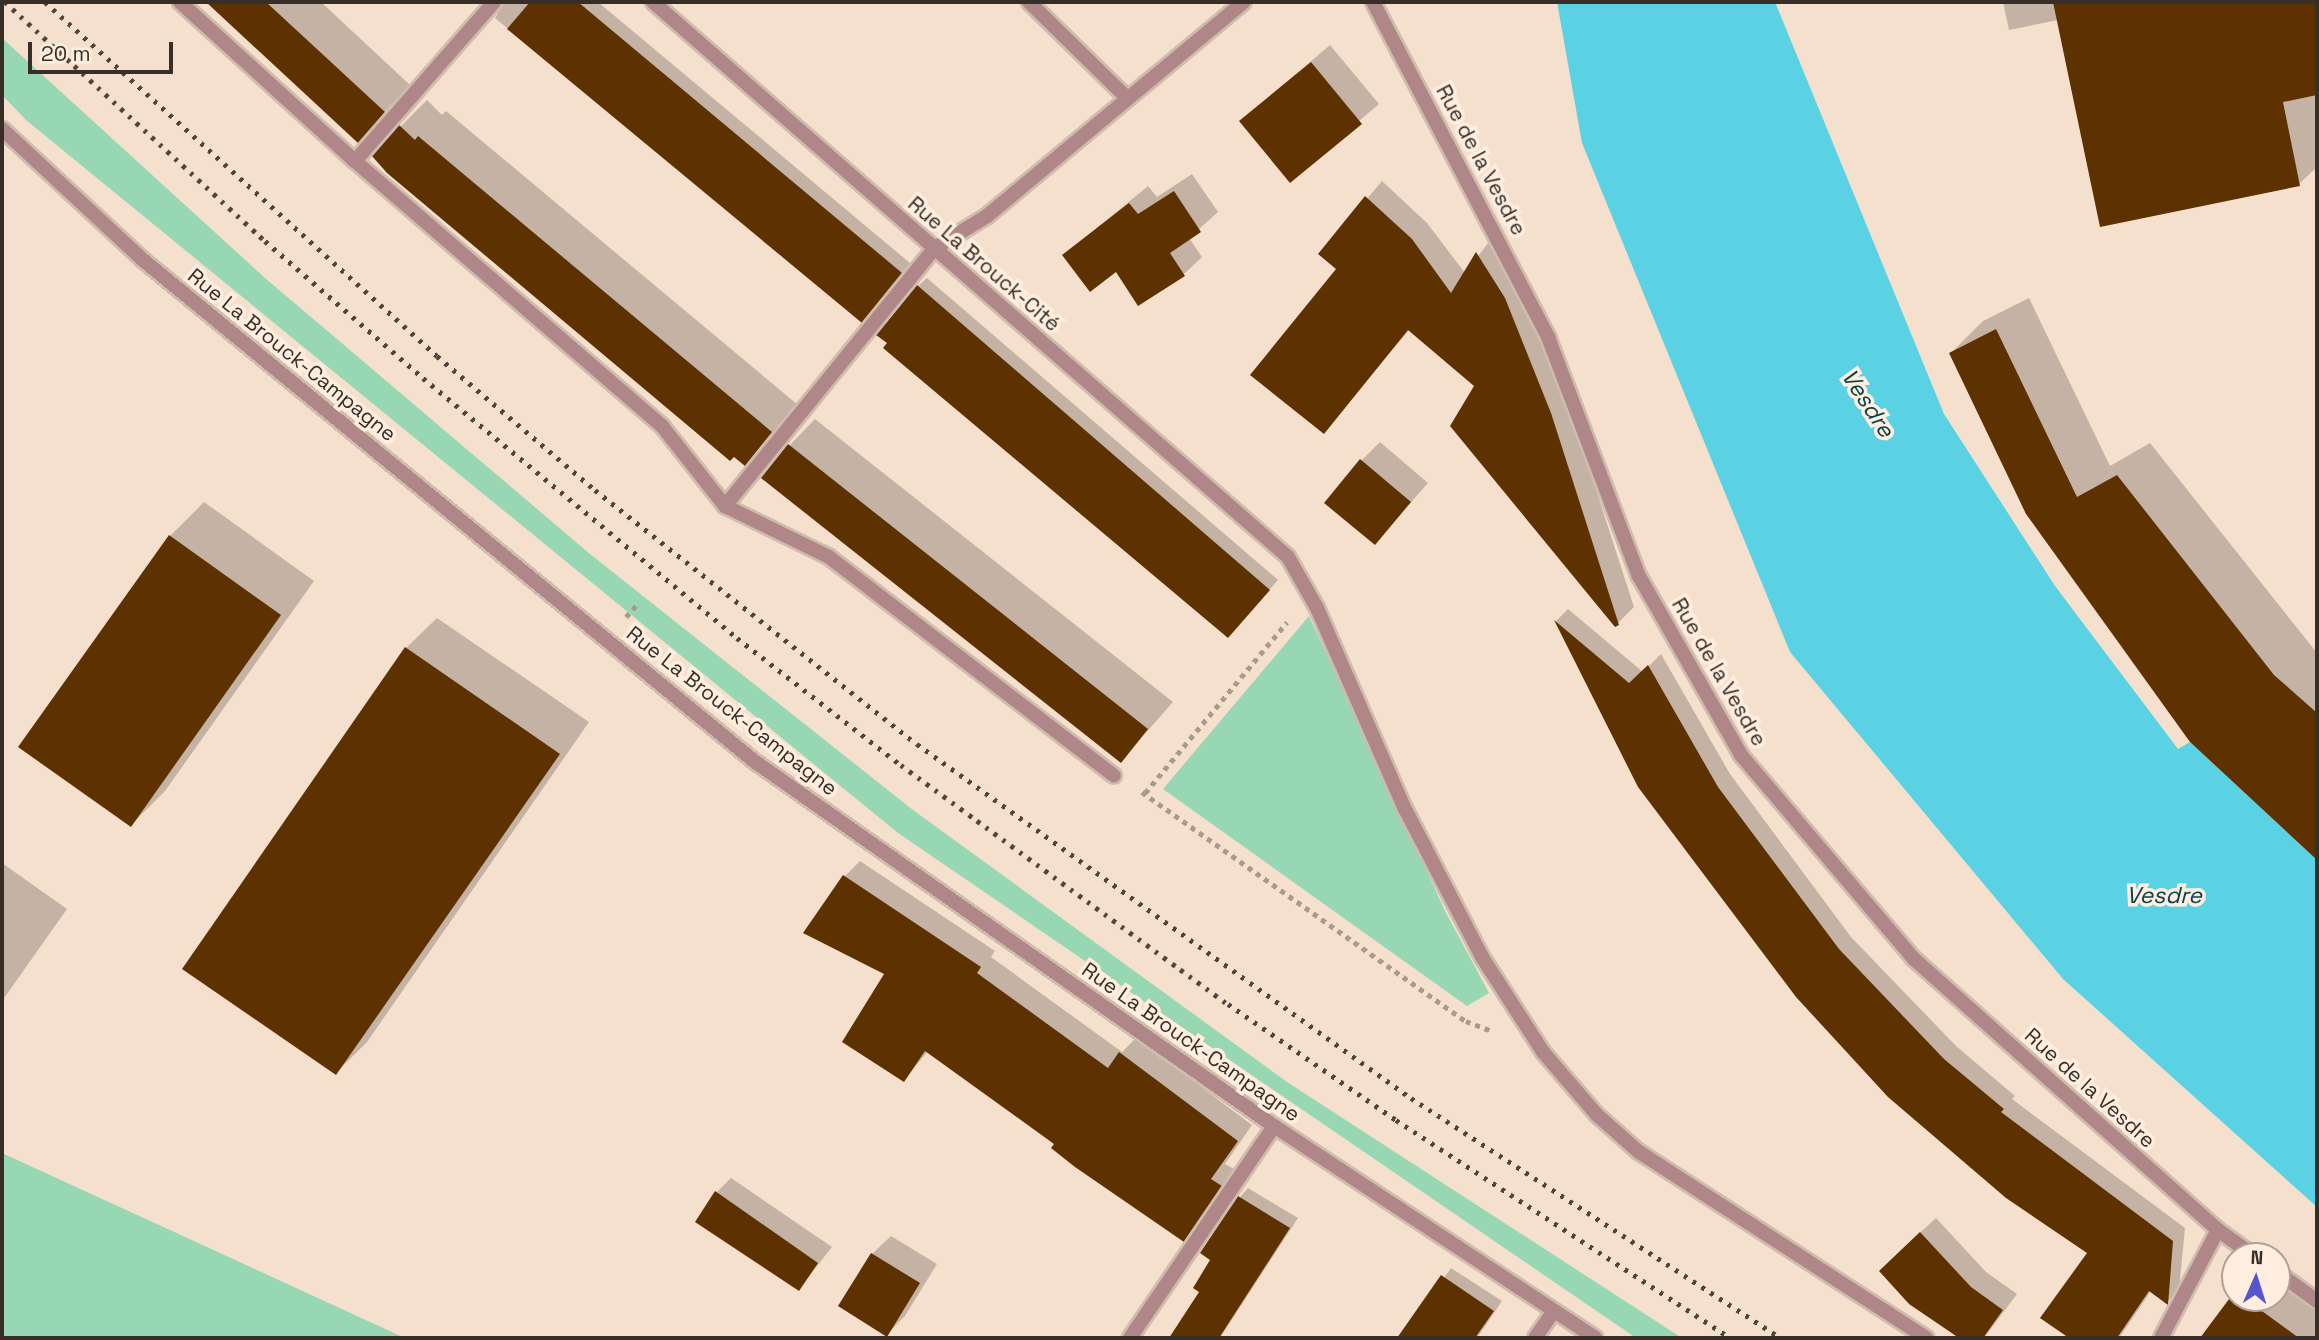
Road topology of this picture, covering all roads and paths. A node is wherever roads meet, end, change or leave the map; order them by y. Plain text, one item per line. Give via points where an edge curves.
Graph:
1 (180, 2) edge
2 (494, 2) edge
3 (653, 2) edge
4 (1029, 2) edge
5 (1244, 2) edge
6 (1373, 2) edge
7 (1127, 98) junction
8 (2, 129) edge
9 (355, 161) junction
10 (935, 248) junction
11 (725, 506) junction
12 (1317, 608) junction
13 (1114, 776) joint
14 (1144, 793) junction
15 (1492, 1031) dead end
16 (1274, 1126) junction
17 (2218, 1230) junction
18 (2235, 1242) edge
19 (2291, 1282) edge
20 (2317, 1301) edge
21 (1553, 1312) junction
22 (1130, 1338) edge
23 (1535, 1338) edge
24 (1595, 1338) edge
25 (1926, 1338) edge
26 (2161, 1338) edge

1 - 9 street
2 - 9 street
3 - 10 street, Rue La Brouck-Cité
4 - 7 street
5 - 7 street
6 - 17 street, Rue de la Vesdre via 1548,337 1639,576 1741,755 1914,959
7 - 10 street via 988,216
8 - 16 street, Rue La Brouck-Campagne via 143,260 754,761
9 - 11 street via 662,426
10 - 11 street
10 - 12 street, Rue La Brouck-Cité via 1288,557
11 - 13 street via 829,556
12 - 14 path via 1288,621
12 - 25 street, Rue La Brouck-Cité via 1405,809 1482,957 1544,1052 1597,1115 1639,1153
13 - 14 path
14 - 15 path via 1466,1021
16 - 21 street, Rue La Brouck-Campagne
16 - 22 street
17 - 18 street, Rue de la Vesdre
17 - 26 street
19 - 20 street
21 - 23 street
21 - 24 street, Rue La Brouck-Campagne

